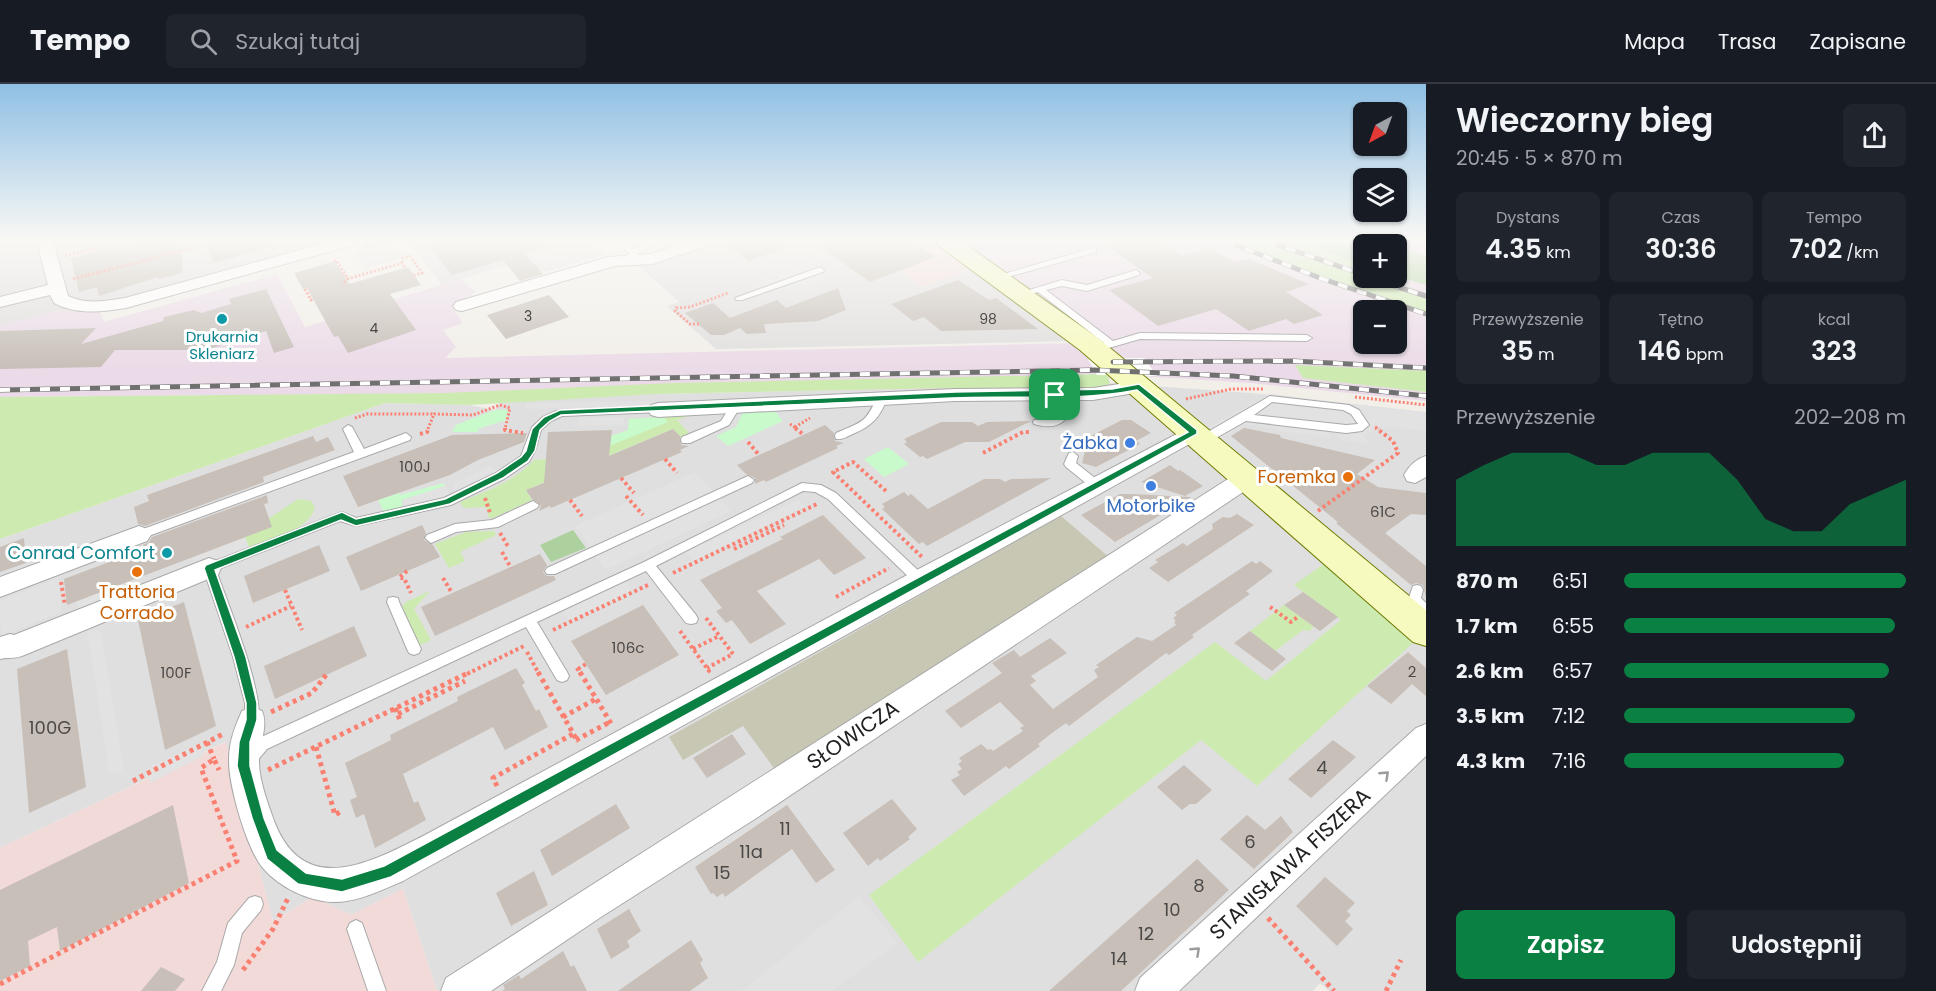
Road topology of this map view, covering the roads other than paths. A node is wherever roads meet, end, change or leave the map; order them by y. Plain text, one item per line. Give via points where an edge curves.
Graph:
1 (197, 283) edge
2 (538, 283) edge
3 (775, 283) edge
4 (1011, 283) edge
5 (1061, 283) edge
6 (1064, 283) edge
7 (1102, 283) edge
8 (55, 286) joint
9 (1030, 292) junction
10 (735, 295) road end
11 (0, 302) edge
12 (462, 306) dead end
13 (1307, 338) dead end
14 (1103, 347) junction
15 (1139, 387) junction
16 (1055, 395) junction
17 (882, 398) junction
18 (737, 404) junction
19 (658, 410) joint
20 (1244, 417) junction
21 (1038, 422) dead end
22 (348, 429) road end
23 (840, 436) dead end
24 (1198, 436) junction
25 (406, 437) road end
26 (686, 440) dead end
27 (361, 454) junction
28 (1073, 456) dead end
29 (1247, 478) junction
30 (748, 480) dead end
31 (1096, 485) junction
32 (533, 505) dead end
33 (139, 535) joint
34 (431, 538) dead end
35 (650, 567) junction
36 (209, 568) junction
37 (923, 570) junction
38 (551, 571) dead end
39 (0, 586) edge
40 (1417, 590) dead end
41 (393, 602) dead end
42 (1426, 610) edge
43 (691, 619) dead end
44 (531, 623) junction
45 (1426, 631) edge
46 (4, 646) edge
47 (414, 649) dead end
48 (562, 676) dead end
49 (258, 717) joint
50 (1426, 737) edge
51 (236, 772) junction
52 (255, 904) dead end
53 (356, 929) dead end
54 (211, 991) edge
55 (377, 991) edge
56 (459, 991) edge
57 (1154, 991) edge

1 - 8 street via 126,303 91,307 69,305 60,299
2 - 12 street
3 - 10 lane
4 - 9 street
5 - 9 lane
6 - 7 lane via 1087,288
8 - 11 street
9 - 14 street
13 - 14 lane via 1140,336
14 - 15 street
15 - 16 street
15 - 24 street
16 - 17 street
16 - 21 lane via 1064,415 1051,424
17 - 18 street
17 - 23 lane via 879,412 870,422
18 - 19 street
18 - 26 lane via 725,423
19 - 36 lane via 560,413 536,429 525,459 447,502 356,522 342,516
20 - 20 lane via 1270,399 1337,405 1355,412 1364,425 1358,429
20 - 24 lane
22 - 27 lane
24 - 29 street
24 - 31 street
25 - 27 lane
27 - 33 lane
28 - 31 lane via 1070,464
29 - 45 street
29 - 56 street, SŁOWICZA
30 - 38 lane
31 - 37 street
32 - 34 lane via 494,524 455,528
33 - 39 street
35 - 37 lane via 793,492 817,488
35 - 43 lane
35 - 44 lane
36 - 46 street via 165,592 45,633 34,630
36 - 49 lane via 252,682 252,703
37 - 51 street via 386,872 342,885 303,879 272,855
40 - 42 lane via 1413,600
41 - 47 lane
44 - 48 lane
44 - 51 lane via 262,744
49 - 51 street via 244,742
57 -> 50 street, STANISŁAWA FISZERA
52 - 54 lane via 234,929 225,965
53 - 55 lane

